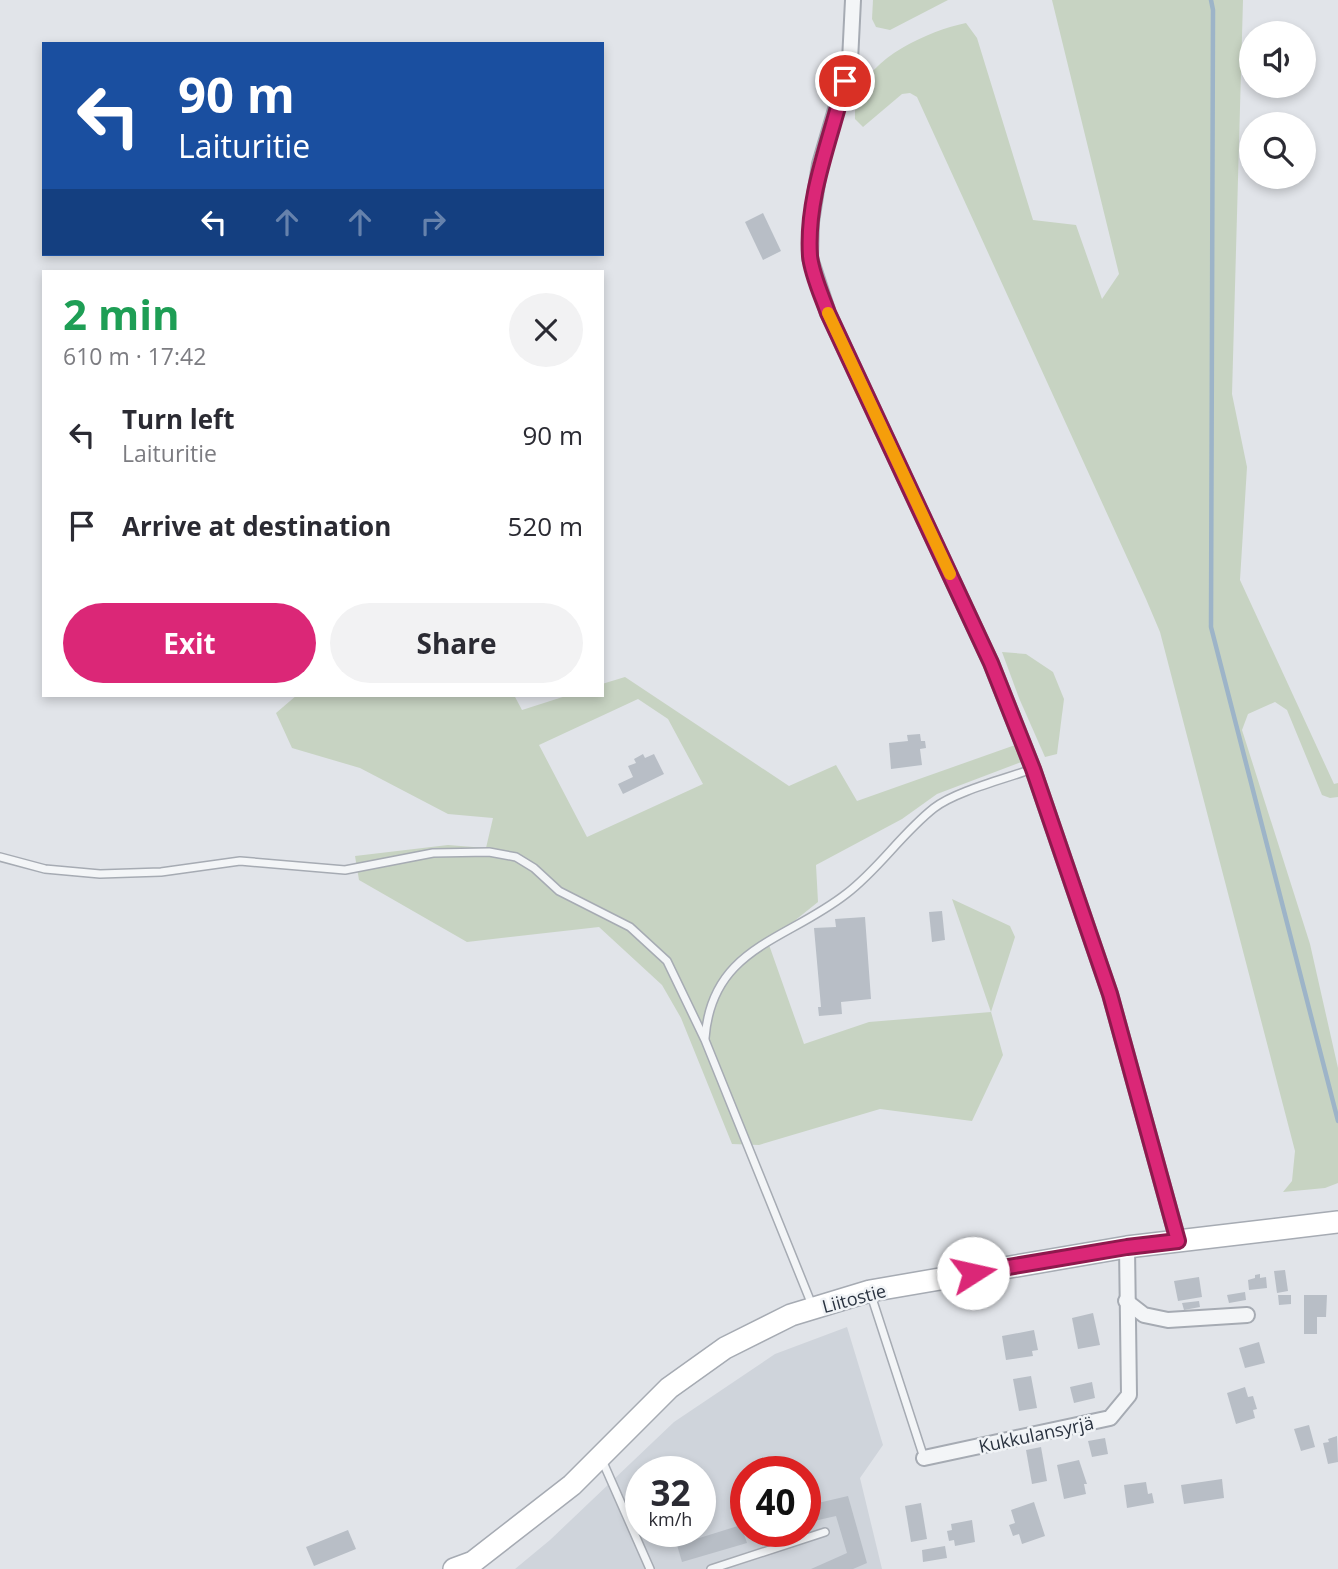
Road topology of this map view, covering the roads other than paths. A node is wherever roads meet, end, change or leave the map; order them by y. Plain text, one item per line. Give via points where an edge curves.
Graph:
1 (853, 0) edge
2 (1033, 769) junction
3 (0, 857) edge
4 (705, 1040) junction
5 (1338, 1222) edge
6 (1178, 1241) junction
7 (1127, 1247) junction
8 (870, 1291) junction
9 (1126, 1301) junction
10 (814, 1308) junction
11 (1247, 1315) dead end
12 (600, 1457) junction
13 (924, 1458) joint
14 (825, 1532) dead end
15 (453, 1569) edge
16 (650, 1569) edge
17 (711, 1569) edge

1 - 2 street via 850,61 820,164 810,258 828,313 991,663
2 - 4 lane via 935,807 844,896 737,963 717,988 706,1019
2 - 6 street via 1110,994
3 - 4 lane via 45,869 100,874 161,873 240,860 345,870 433,853 489,852 516,857 559,891 630,927 667,961
4 - 10 lane
5 - 6 street, Liitostie
6 - 7 street, Liitostie
7 - 8 street, Liitostie
7 - 9 street, Kukkulansyrjä
8 - 10 street, Liitostie
8 - 13 lane
9 - 11 street via 1144,1315 1168,1320
9 - 13 street, Kukkulansyrjä via 1129,1395 1110,1418
10 - 12 street, Liitostie via 724,1348 669,1388
12 - 15 street, Liitostie via 572,1485 473,1562
12 - 16 lane
14 - 17 lane

